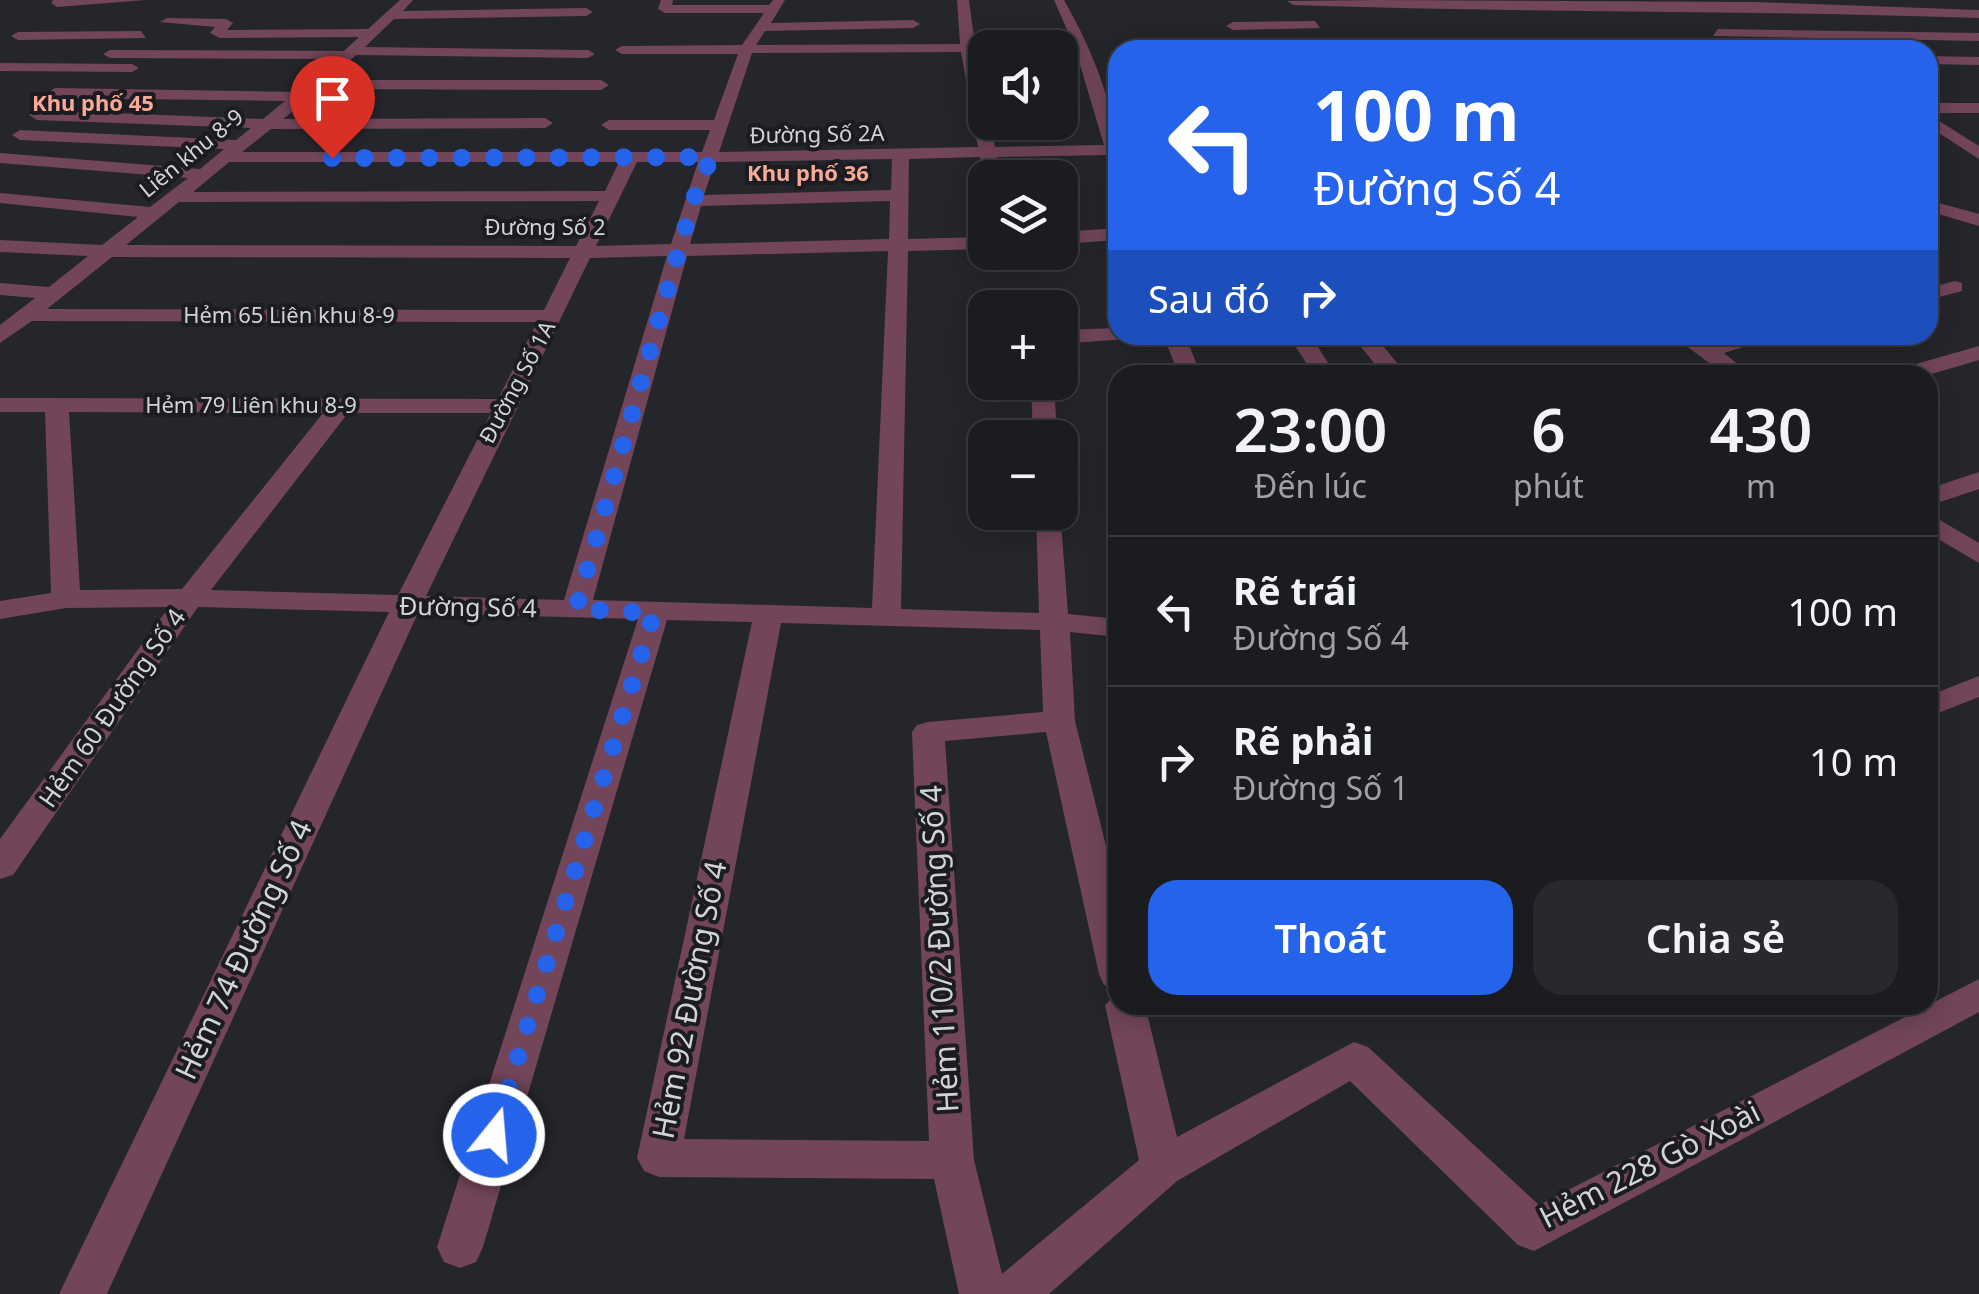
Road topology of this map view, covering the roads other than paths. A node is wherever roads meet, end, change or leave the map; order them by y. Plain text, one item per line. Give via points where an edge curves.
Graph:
1 (140, 0) edge
2 (407, 0) edge
3 (668, 0) edge
4 (964, 0) edge
5 (1846, 0) edge
6 (57, 1) edge
7 (1292, 1) edge
8 (1058, 2) edge
9 (1438, 2) edge
10 (1674, 3) edge
11 (1860, 9) junction
12 (42, 12) dead end
13 (586, 12) dead end
14 (772, 12) edge
15 (392, 15) junction
16 (1978, 15) edge
17 (167, 22) dead end
18 (912, 24) dead end
19 (1315, 25) junction
20 (1152, 28) dead end
21 (374, 33) junction
22 (1718, 33) junction
23 (144, 35) dead end
24 (1979, 36) edge
25 (1332, 40) edge
26 (1727, 40) edge
27 (0, 46) edge
28 (746, 48) junction
29 (966, 48) junction
30 (110, 54) dead end
31 (588, 54) dead end
32 (346, 58) junction
33 (1938, 60) edge
34 (1979, 61) edge
35 (615, 62) junction
36 (0, 67) edge
37 (94, 68) junction
38 (165, 68) dead end
39 (191, 79) dead end
40 (317, 84) junction
41 (301, 97) junction
42 (590, 106) dead end
43 (1938, 108) edge
44 (1979, 108) edge
45 (37, 115) dead end
46 (545, 123) dead end
47 (263, 124) junction
48 (608, 125) dead end
49 (723, 126) junction
50 (1938, 127) edge
51 (1108, 132) edge
52 (20, 135) dead end
53 (241, 145) junction
54 (1979, 154) edge
55 (901, 155) junction
56 (989, 155) junction
57 (1108, 155) edge
58 (224, 157) junction
59 (711, 157) junction
60 (0, 158) edge
61 (630, 158) junction
62 (990, 160) edge
63 (203, 174) junction
64 (898, 195) junction
65 (611, 196) junction
66 (172, 197) junction
67 (0, 198) edge
68 (693, 201) junction
69 (1938, 207) edge
70 (152, 213) junction
71 (1979, 220) edge
72 (1108, 235) edge
73 (1078, 237) edge
74 (968, 244) edge
75 (0, 246) edge
76 (897, 248) junction
77 (105, 251) junction
78 (587, 252) junction
79 (678, 252) junction
80 (1955, 287) dead end
81 (0, 289) edge
82 (1938, 291) edge
83 (52, 293) junction
84 (27, 315) junction
85 (552, 316) junction
86 (1108, 335) edge
87 (0, 336) edge
88 (1078, 337) edge
89 (1370, 345) edge
90 (1697, 345) edge
91 (1733, 345) edge
92 (1707, 352) junction
93 (1979, 352) edge
94 (1388, 365) edge
95 (1726, 365) edge
96 (1936, 365) edge
97 (0, 405) edge
98 (57, 405) junction
99 (342, 406) junction
100 (502, 406) junction
101 (1979, 480) edge
102 (1938, 494) edge
103 (1938, 528) edge
104 (1050, 530) edge
105 (1979, 555) edge
106 (190, 598) junction
107 (66, 599) junction
108 (406, 607) junction
109 (576, 609) junction
110 (0, 610) edge
111 (654, 613) junction
112 (768, 615) junction
113 (886, 619) junction
114 (1054, 622) junction
115 (1108, 627) edge
116 (1979, 686) edge
117 (1938, 703) edge
118 (1059, 721) junction
119 (0, 866) edge
120 (1108, 931) edge
121 (1979, 994) edge
122 (1126, 1015) edge
123 (952, 1160) junction
124 (1162, 1168) junction
125 (460, 1247) dead end
126 (83, 1294) edge
127 (983, 1294) edge
128 (1014, 1294) edge

1 - 6 street
2 - 15 street, Liên khu 8-9
3 - 14 street via 665,9
4 - 29 street
5 - 11 street
6 - 12 street
7 - 9 street
7 - 19 street
8 - 51 street via 1082,48
9 - 10 street via 1502,8
10 - 11 street
10 - 22 street
11 - 16 street
13 - 15 street
14 - 18 street
14 - 28 street
15 - 21 street, Liên khu 8-9
17 - 21 street via 226,23 220,34
19 - 20 street
19 - 25 street
21 - 32 street, Liên khu 8-9
22 - 24 street
22 - 26 street
23 - 27 street via 20,26
28 - 29 street
28 - 35 street
28 - 49 street
29 - 56 street
30 - 32 street
31 - 32 street
32 - 39 street via 208,68
32 - 40 street, Liên khu 8-9
33 - 34 street
35 - 40 street
35 - 42 street
36 - 37 street
37 - 38 street
37 - 41 street via 55,93
40 - 41 street, Liên khu 8-9
41 - 47 street, Liên khu 8-9
43 - 44 street
45 - 47 street
46 - 47 street
47 - 53 street, Liên khu 8-9
48 - 49 street
49 - 59 street
50 - 54 street
52 - 53 street
53 - 58 street, Liên khu 8-9
55 - 56 street, Đường Số 2A
55 - 59 street, Đường Số 2A
55 - 64 street
56 - 57 street, Đường Số 2A
56 - 62 street
58 - 61 street, Đường Số 2A
58 - 63 street, Liên khu 8-9
59 - 61 street, Đường Số 2A
59 - 68 street
60 - 63 street
61 - 65 street, Đường Số 1A
63 - 66 street, Liên khu 8-9
64 - 68 street
64 - 76 street
65 - 66 street
65 - 78 street, Đường Số 1A
66 - 70 street, Liên khu 8-9
67 - 70 street
68 - 79 street
69 - 71 street
70 - 77 street, Liên khu 8-9
72 - 73 street
74 - 76 street, Đường Số 2
75 - 77 street, Đường Số 2
76 - 79 street, Đường Số 2
76 - 113 street
77 - 78 street, Đường Số 2
77 - 83 street, Liên khu 8-9
78 - 79 street, Đường Số 2
78 - 85 street, Đường Số 1A
79 - 109 street
80 - 82 street
81 - 83 street
83 - 84 street, Liên khu 8-9
84 - 85 street, Hẻm 65 Liên khu 8-9
84 - 87 street, Liên khu 8-9
85 - 100 street, Đường Số 1A
86 - 88 street
89 - 94 street
90 - 92 street
91 - 92 street
92 - 95 street
93 - 96 street
97 - 98 street, Hẻm 79 Liên khu 8-9
98 - 99 street, Hẻm 79 Liên khu 8-9
98 - 107 street
99 - 100 street, Hẻm 79 Liên khu 8-9
99 - 106 street, Hẻm 60 Đường Số 4
100 - 108 street, Đường Số 1A
101 - 102 street
103 - 105 street
104 - 114 street
106 - 107 street, Đường Số 4
106 - 108 street, Đường Số 4
106 - 119 street, Hẻm 60 Đường Số 4
107 - 110 street, Đường Số 4
108 - 109 street, Đường Số 4
108 - 126 street, Hẻm 74 Đường Số 4
109 - 111 street, Đường Số 4
111 - 112 street, Đường Số 4
111 - 125 street
112 - 113 street, Đường Số 4
112 - 123 street, Hẻm 92 Đường Số 4 via 659,1158
113 - 114 street, Đường Số 4
114 - 115 street, Đường Số 4
114 - 118 street
116 - 117 street
118 - 120 street
118 - 123 street, Hẻm 110/2 Đường Số 4 via 928,732
121 - 124 street, Hẻm 228 Gò Xoài via 1534,1230 1354,1059
122 - 124 street
123 - 127 street, Hẻm 110/2 Đường Số 4
124 - 128 street, Hẻm 228 Gò Xoài

